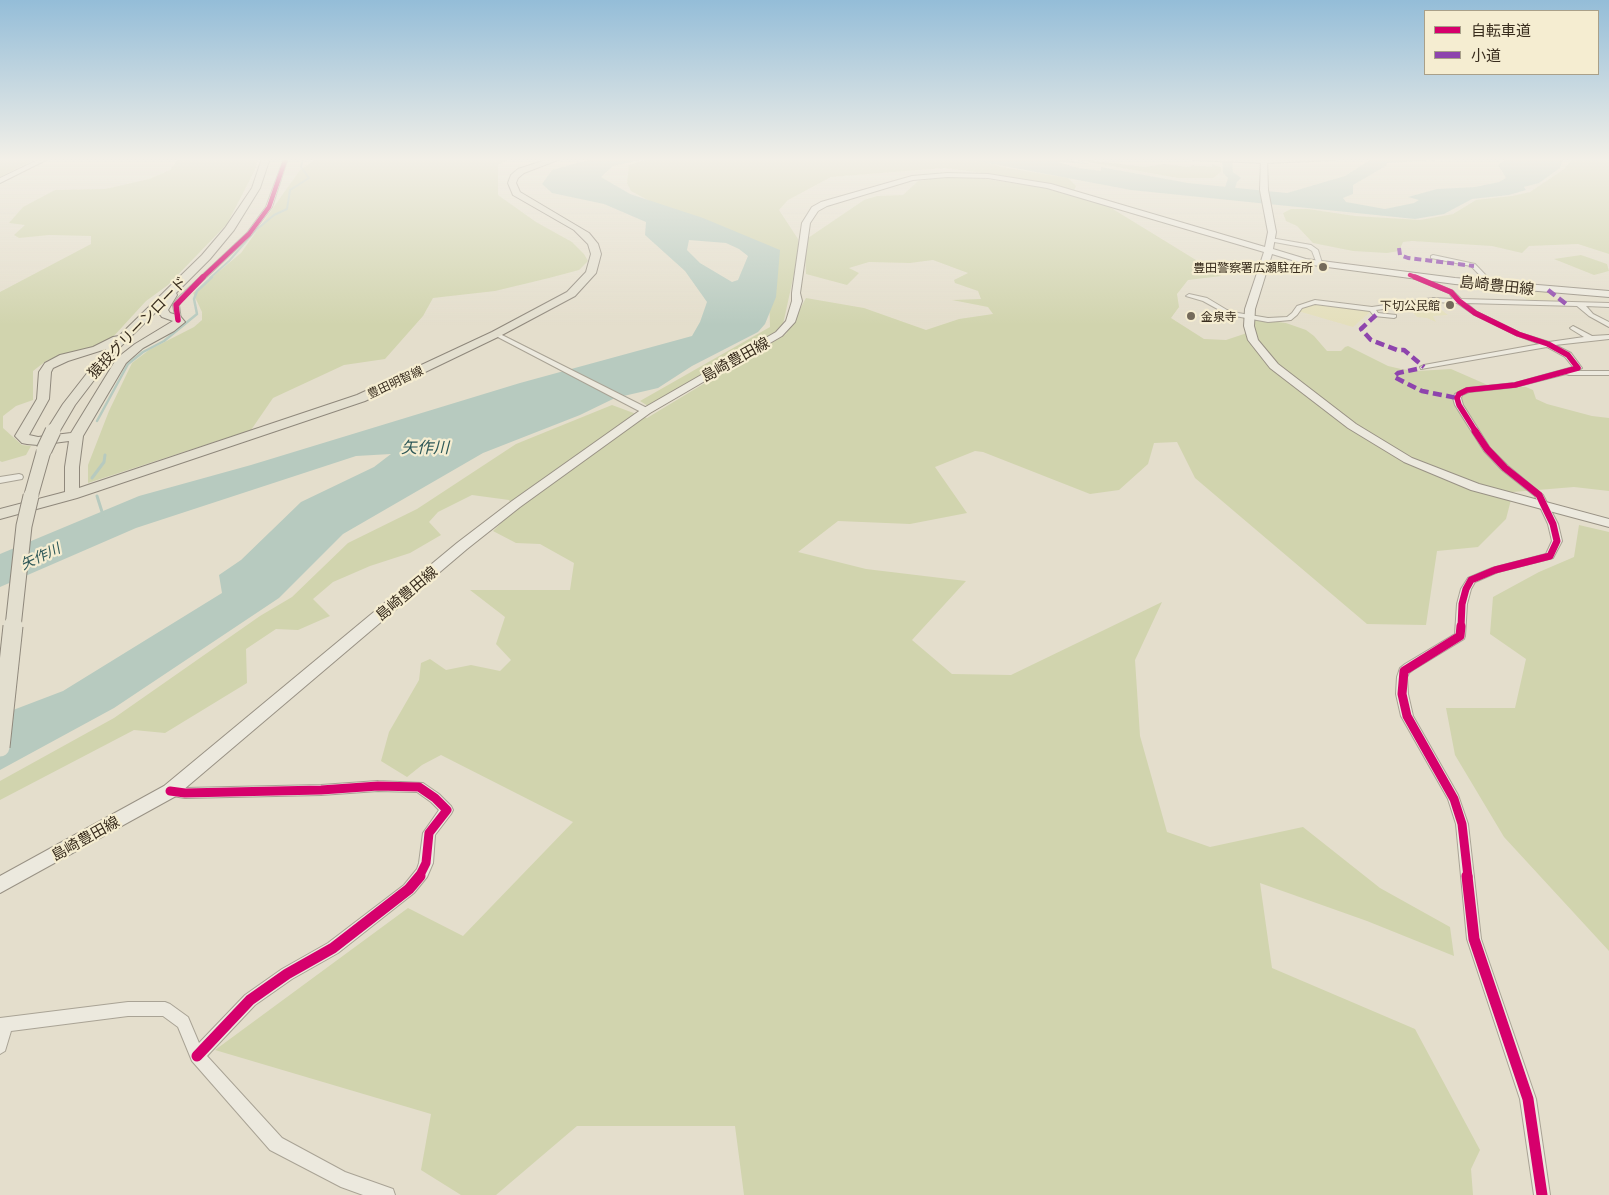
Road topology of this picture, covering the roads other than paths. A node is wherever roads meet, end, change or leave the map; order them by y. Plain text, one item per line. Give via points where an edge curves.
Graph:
1 (239, 214) edge
2 (265, 214) edge
3 (550, 214) edge
4 (812, 214) edge
5 (1141, 214) edge
6 (1269, 214) edge
7 (1271, 240) junction
8 (218, 243) junction
9 (1269, 252) junction
10 (1433, 257) dead end
11 (1320, 264) junction
12 (1410, 275) junction
13 (1492, 285) junction
14 (1609, 294) edge
15 (1189, 296) dead end
16 (1459, 301) junction
17 (1578, 304) junction
18 (1609, 305) edge
19 (1372, 309) junction
20 (1249, 316) junction
21 (1394, 316) dead end
22 (178, 320) junction
23 (1609, 325) edge
24 (1572, 328) dead end
25 (131, 329) junction
26 (165, 332) junction
27 (496, 334) junction
28 (1609, 337) edge
29 (1591, 338) junction
30 (1548, 344) junction
31 (53, 363) junction
32 (1424, 367) dead end
33 (1564, 372) junction
34 (1609, 373) edge
35 (83, 385) junction
36 (69, 404) junction
37 (643, 409) junction
38 (76, 436) junction
39 (19, 478) dead end
40 (0, 480) edge
41 (72, 495) junction
42 (1546, 506) junction
43 (0, 514) edge
44 (1609, 523) edge
45 (0, 747) edge
46 (170, 791) junction
47 (0, 885) edge
48 (3, 1025) edge
49 (0, 1046) edge
50 (197, 1056) junction
51 (387, 1195) edge
52 (1542, 1195) edge

1 - 8 main road, 猿投グリーンロード
2 - 22 street via 249,234 180,299 176,305
3 - 27 main road, 豊田明智線 via 586,235 593,244 596,254 592,273 577,290
4 - 37 main road, 島崎豊田線 via 806,223 797,301 790,322 772,340
5 - 9 main road, 島崎豊田線
6 - 7 main road
7 - 9 main road
7 - 11 street via 1309,246 1315,250
8 - 22 main road via 162,310
8 - 25 main road, 猿投グリーンロード
9 - 11 main road, 島崎豊田線
9 - 20 main road
10 - 13 street via 1473,265
11 - 12 main road, 島崎豊田線
12 - 13 main road, 島崎豊田線
12 - 16 street via 1446,289
13 - 14 main road, 島崎豊田線
15 - 20 street via 1206,299 1225,311
16 - 17 street
16 - 19 street via 1433,300
16 - 30 street via 1475,313 1518,334
17 - 18 street
17 - 23 street
19 - 20 street via 1315,302 1299,307 1289,319 1268,320
19 - 21 street via 1376,315
20 - 42 main road via 1254,340 1274,366 1376,442 1408,460 1475,487
22 - 26 main road via 177,325
24 - 29 street
25 - 31 main road via 103,346
25 - 35 main road, 猿投グリーンロード
26 - 35 main road via 172,322 157,321 143,327
26 - 38 main road via 139,346 121,361
27 - 37 street
27 - 41 main road, 豊田明智線 via 361,398
28 - 29 street
29 - 30 street
30 - 32 street
30 - 33 street via 1568,355 1578,368
31 - 36 main road via 73,359 82,363 82,373
31 - 38 main road via 45,372 43,399 22,436 38,441
33 - 34 street
33 - 42 street via 1516,385 1467,390 1457,398 1491,453 1539,495
35 - 36 main road, 猿投グリーンロード
36 - 45 main road, 猿投グリーンロード, bridge via 44,450 30,496
37 - 46 main road, 島崎豊田線 via 462,546
38 - 41 main road
39 - 40 street
41 - 43 main road, 豊田明智線
42 - 44 main road
42 - 52 street via 1557,533 1550,556 1495,570 1471,580 1462,604 1460,636 1404,671 1402,694 1407,716 1454,798 1462,824 1474,939 1528,1099
46 - 47 main road, 島崎豊田線
46 - 50 street via 419,787 446,810 429,833 426,863 409,889 333,948 263,990 235,1014
48 - 49 street
48 - 50 street via 128,1009 165,1009 182,1022
50 - 51 street via 276,1144 341,1179

